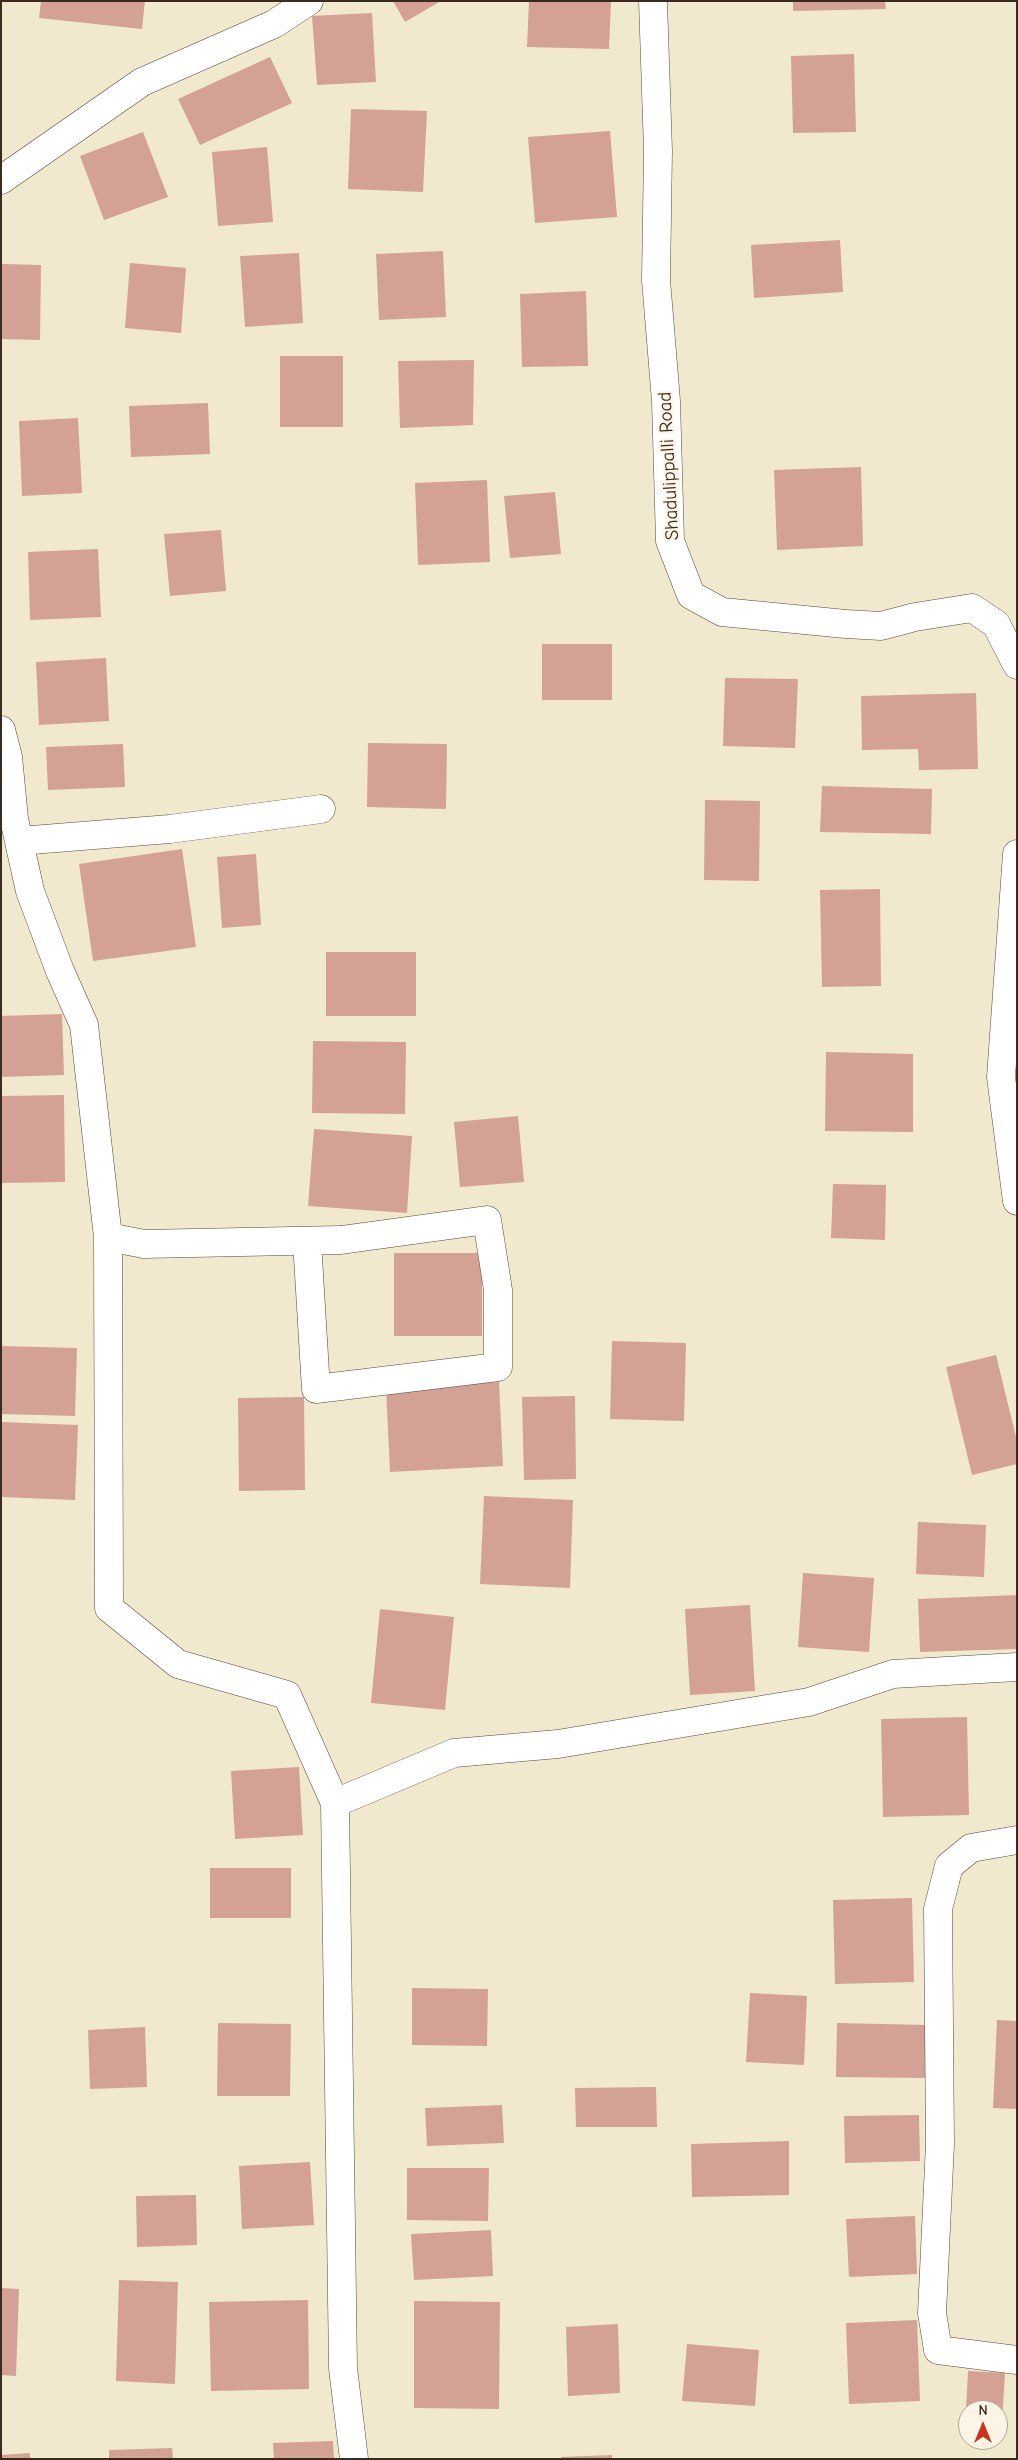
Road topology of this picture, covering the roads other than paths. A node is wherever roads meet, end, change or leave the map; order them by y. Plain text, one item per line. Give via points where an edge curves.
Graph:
1 (309, 1) edge
2 (653, 1) edge
3 (1, 180) edge
4 (1017, 665) edge
5 (1, 730) edge
6 (321, 809) dead end
7 (19, 841) junction
8 (1017, 854) edge
9 (1017, 1201) edge
10 (108, 1237) junction
11 (307, 1242) junction
12 (1017, 1668) edge
13 (335, 1803) junction
14 (1017, 1840) edge
15 (1017, 2360) edge
16 (354, 2459) edge

1 - 3 street via 274,24 142,82
2 - 4 street, Shadulippalli Road via 658,151 656,280 666,400 670,541 691,596 722,612 881,626 972,608 996,624
5 - 7 street via 8,757
6 - 7 street via 170,829
7 - 10 street via 30,891 84,1025
8 - 9 street via 1001,1078
10 - 11 street via 144,1244
10 - 13 street via 109,1608 178,1664 288,1695
11 - 11 street via 316,1388 498,1367 498,1290 487,1220
12 - 13 street via 893,1674 809,1702 558,1744 454,1753
13 - 16 street via 343,2368
14 - 15 street via 971,1848 949,1866 938,1909 940,2144 932,2313 938,2350

